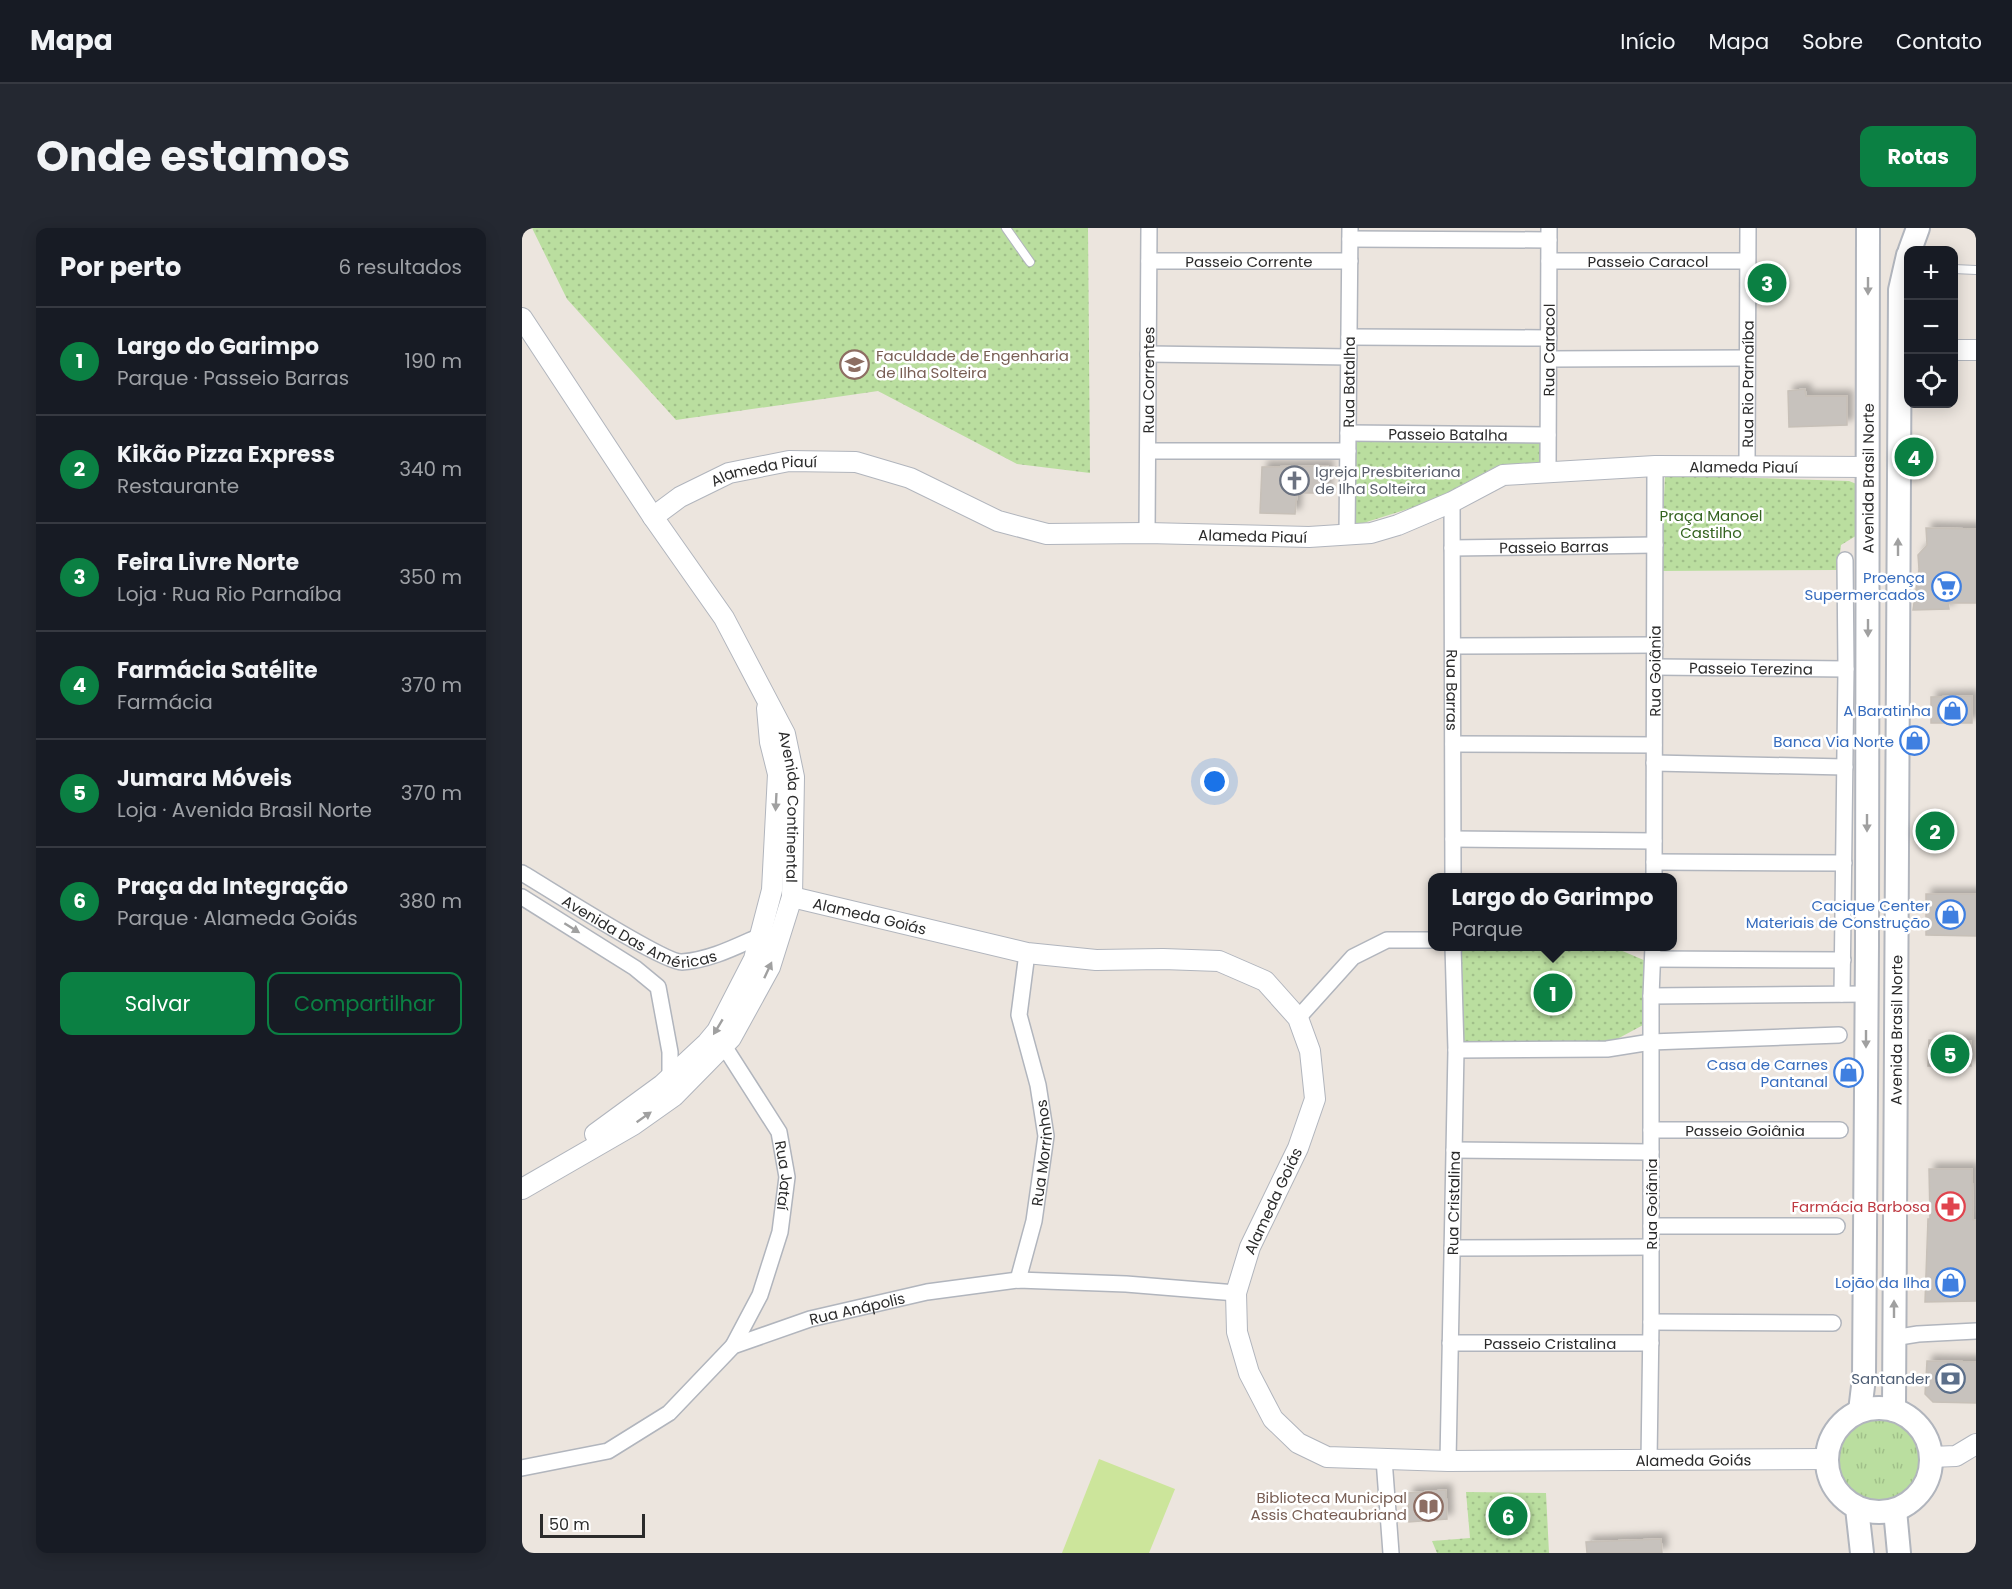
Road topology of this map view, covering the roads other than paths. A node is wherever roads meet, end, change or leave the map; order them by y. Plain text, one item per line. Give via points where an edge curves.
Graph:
1 (1006, 228) edge
2 (1149, 228) edge
3 (1748, 228) edge
4 (1868, 228) edge
5 (1918, 228) edge
6 (1350, 234) edge
7 (1549, 234) edge
8 (1912, 246) edge
9 (1149, 261) junction
10 (1350, 261) junction
11 (1549, 261) junction
12 (1748, 261) junction
13 (1030, 262) dead end
14 (1958, 269) edge
15 (1976, 270) edge
16 (1904, 275) edge
17 (522, 318) edge
18 (1349, 337) junction
19 (1549, 338) junction
20 (1904, 350) edge
21 (1958, 350) edge
22 (1976, 350) edge
23 (1148, 354) junction
24 (1349, 357) junction
25 (1747, 358) junction
26 (1549, 359) junction
27 (1348, 433) junction
28 (1548, 435) junction
29 (1148, 451) junction
30 (1348, 451) junction
31 (1655, 466) junction
32 (1747, 466) junction
33 (1868, 467) junction
34 (1548, 472) junction
35 (1452, 502) junction
36 (653, 518) junction
37 (1147, 533) junction
38 (1347, 536) junction
39 (1655, 545) junction
40 (1452, 548) junction
41 (1845, 560) dead end
42 (1655, 645) junction
43 (1453, 646) junction
44 (1655, 667) junction
45 (1846, 669) junction
46 (767, 702) junction
47 (1453, 744) junction
48 (1654, 745) junction
49 (1654, 763) junction
50 (1845, 767) junction
51 (1453, 839) junction
52 (1654, 841) junction
53 (1654, 862) junction
54 (1844, 863) junction
55 (522, 873) edge
56 (1453, 873) edge
57 (1654, 873) edge
58 (522, 897) edge
59 (792, 897) junction
60 (760, 936) junction
61 (1428, 940) edge
62 (654, 951) junction
63 (1453, 951) edge
64 (1027, 953) junction
65 (1653, 953) edge
66 (1843, 960) junction
67 (640, 972) junction
68 (1842, 994) junction
69 (1867, 994) junction
70 (1651, 996) junction
71 (1298, 1018) junction
72 (1839, 1035) dead end
73 (1651, 1042) junction
74 (724, 1046) junction
75 (1456, 1050) junction
76 (670, 1078) junction
77 (1651, 1130) junction
78 (1840, 1130) dead end
79 (1454, 1150) junction
80 (1651, 1152) junction
81 (522, 1177) edge
82 (522, 1190) edge
83 (1651, 1226) junction
84 (1837, 1226) dead end
85 (1651, 1247) junction
86 (1452, 1248) junction
87 (1018, 1280) junction
88 (1236, 1293) junction
89 (1651, 1322) junction
90 (1833, 1323) dead end
91 (1976, 1331) edge
92 (1893, 1338) junction
93 (1450, 1343) junction
94 (1651, 1343) junction
95 (734, 1346) junction
96 (1894, 1410) junction
97 (1860, 1411) junction
98 (1976, 1444) edge
99 (1931, 1457) junction
100 (1384, 1459) junction
101 (1827, 1459) junction
102 (1448, 1461) junction
103 (1649, 1461) junction
104 (522, 1468) edge
105 (1857, 1508) junction
106 (1895, 1510) junction
107 (1391, 1553) edge
108 (1862, 1553) edge
109 (1899, 1553) edge

1 - 13 lane
2 - 9 street, Rua Correntes
3 - 12 street, Rua Rio Parnaíba
4 -> 33 main road, Avenida Brasil Norte
5 - 8 main road, Avenida Brasil Norte
6 - 7 street
6 - 10 street, Rua Batalha
7 - 11 street, Rua Caracol
9 - 10 street, Passeio Corrente
9 - 23 street, Rua Correntes
10 - 18 street, Rua Batalha
11 - 12 street, Passeio Caracol
11 - 19 street, Rua Caracol
12 - 25 street, Rua Rio Parnaíba
14 - 15 lane
16 - 20 main road, Avenida Brasil Norte via 1900,290
17 - 36 street, Avenida Continental
18 - 19 street
18 - 24 street, Rua Batalha
19 - 26 street, Rua Caracol
92 -> 20 main road, Avenida Brasil Norte
21 - 22 street
23 - 24 street
23 - 29 street, Rua Correntes
24 - 27 street, Rua Batalha
25 - 26 street
25 - 32 street, Rua Rio Parnaíba
26 - 28 street, Rua Caracol
27 - 28 street, Passeio Batalha
27 - 30 street, Rua Batalha
28 - 34 street, Rua Caracol
29 - 30 street
29 - 37 street, Rua Correntes
30 - 38 street, Rua Batalha
31 - 32 street, Alameda Piauí
31 - 34 street, Alameda Piauí
31 - 39 street, Rua Goiânia
32 - 33 street, Alameda Piauí
33 -> 69 main road, Avenida Brasil Norte
34 - 35 street, Alameda Piauí via 1503,475
35 - 38 street, Alameda Piauí via 1398,525
35 - 40 street, Rua Barras
36 - 37 street, Alameda Piauí via 680,497 729,473 789,461 856,462 910,478 998,521 1047,534
36 - 46 street, Avenida Continental via 724,618
37 - 38 street, Alameda Piauí
39 - 40 street, Passeio Barras
39 - 42 street, Rua Goiânia
40 - 43 street, Rua Barras
41 - 45 street
42 - 43 street
42 - 44 street, Rua Goiânia
43 - 47 street, Rua Barras
44 - 45 street, Passeio Terezina
44 - 48 street, Rua Goiânia
45 - 50 street
46 - 59 street, Avenida Continental via 785,734 794,777
46 -> 60 street, Avenida Continental via 770,742 778,774 772,890
47 - 48 street
47 - 51 street, Rua Barras
48 - 49 street, Rua Goiânia
49 - 50 street
49 - 52 street, Rua Goiânia
50 - 54 street
51 - 52 street
51 - 56 street, Rua Barras
52 - 53 street, Rua Goiânia
53 - 54 street
53 - 57 street, Rua Goiânia
54 - 66 street
55 - 62 street, Avenida Das Américas
58 -> 67 street, Avenida Das Américas
59 - 64 street, Alameda Goiás
74 -> 59 street, Avenida Continental via 770,967
60 - 62 street, Avenida Das Américas via 714,957 679,963
60 -> 76 street, Avenida Continental via 754,959 717,1030
61 - 71 street via 1387,940 1353,957
62 - 67 street
63 - 75 street, Rua Cristalina
64 - 71 street, Alameda Goiás via 1096,960 1219,961 1265,981
64 - 87 street, Rua Morrinhos via 1019,1015 1038,1085 1046,1136 1034,1221
65 - 66 street
65 - 70 street, Rua Goiânia
66 - 68 street
67 - 76 street, Avenida Das Américas via 658,987 670,1052
68 - 69 street
68 - 70 street
69 -> 97 main road, Avenida Brasil Norte via 1864,1378
70 - 73 street, Rua Goiânia
71 - 88 street, Alameda Goiás via 1310,1051 1315,1099 1298,1148 1250,1247
72 - 73 street
73 - 75 street via 1607,1049
73 - 77 street, Rua Goiânia
82 -> 74 street, Avenida Continental via 666,1102
74 - 95 street, Rua Jataí via 778,1132 787,1177 780,1232 760,1295
75 - 79 street, Rua Cristalina
76 - 81 street, Avenida Continental via 584,1142
77 - 78 street, Passeio Goiânia
77 - 80 street, Rua Goiânia
79 - 80 street
79 - 86 street, Rua Cristalina
80 - 83 street, Rua Goiânia
83 - 84 street
83 - 85 street, Rua Goiânia
85 - 86 street
85 - 89 street, Rua Goiânia
86 - 93 street, Rua Cristalina
87 - 88 street, Rua Anápolis
87 - 95 street, Rua Anápolis via 927,1292 820,1316
88 - 100 street, Alameda Goiás via 1237,1332 1249,1373 1273,1419 1298,1443 1327,1457
89 - 90 street
89 - 94 street, Rua Goiânia
91 - 92 street
92 - 96 main road, Avenida Brasil Norte
93 - 94 street, Passeio Cristalina
93 - 102 street, Rua Cristalina
94 - 103 street, Rua Goiânia
95 - 104 street, Rua Anápolis via 669,1413 608,1451
96 - 97 main road
96 - 99 main road via 1920,1427
97 - 101 main road via 1836,1430
98 - 99 street via 1956,1456
99 - 106 main road via 1922,1490
100 - 102 street, Alameda Goiás
100 - 107 street
101 - 103 street, Alameda Goiás
101 - 105 main road via 1835,1488
102 - 103 street, Alameda Goiás
105 - 106 main road via 1870,1512
105 - 108 main road
106 - 109 main road

